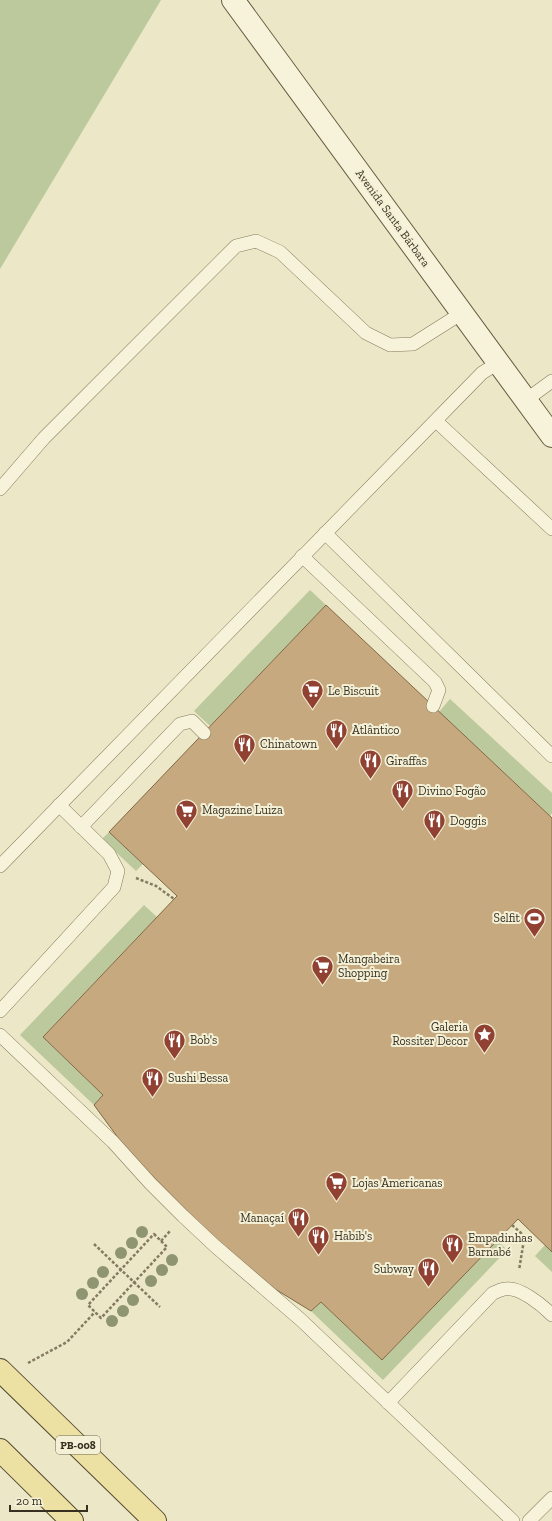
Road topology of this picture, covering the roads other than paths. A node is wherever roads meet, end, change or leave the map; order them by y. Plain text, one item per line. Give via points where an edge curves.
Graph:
1 (234, 0) edge
2 (462, 313) junction
3 (498, 363) junction
4 (552, 381) edge
5 (526, 400) junction
6 (436, 421) junction
7 (552, 436) edge
8 (0, 490) edge
9 (552, 529) edge
10 (325, 533) junction
11 (302, 556) junction
12 (433, 706) dead end
13 (204, 732) dead end
14 (552, 756) edge
15 (59, 805) junction
16 (81, 827) junction
17 (0, 866) edge
18 (0, 1011) edge
19 (0, 1035) edge
20 (552, 1315) edge
21 (2, 1372) edge
22 (388, 1402) junction
23 (0, 1450) edge
24 (552, 1498) edge
25 (72, 1521) edge
26 (155, 1521) edge
27 (513, 1521) edge
28 (529, 1521) edge

1 - 2 main road, Avenida Santa Bárbara
2 - 3 main road, Avenida Santa Bárbara
2 - 8 lane via 413,344 390,344 366,334 280,252 256,241 236,246 44,438
3 - 5 main road, Avenida Santa Bárbara
3 - 6 lane via 482,373
4 - 5 lane
5 - 7 main road, Avenida Santa Bárbara
6 - 9 lane
6 - 10 lane
10 - 11 lane
10 - 14 lane
11 - 12 lane via 435,682 439,690
11 - 15 lane
13 - 16 lane via 192,721 180,724
15 - 16 lane
15 - 17 lane
16 - 18 lane via 110,854 118,871 114,887
19 - 22 lane via 113,1142 183,1216 301,1320
20 - 22 lane via 542,1304 524,1293 506,1288 493,1293
21 - 26 main road, PB-008
22 - 27 lane
23 - 25 main road
24 - 28 lane

